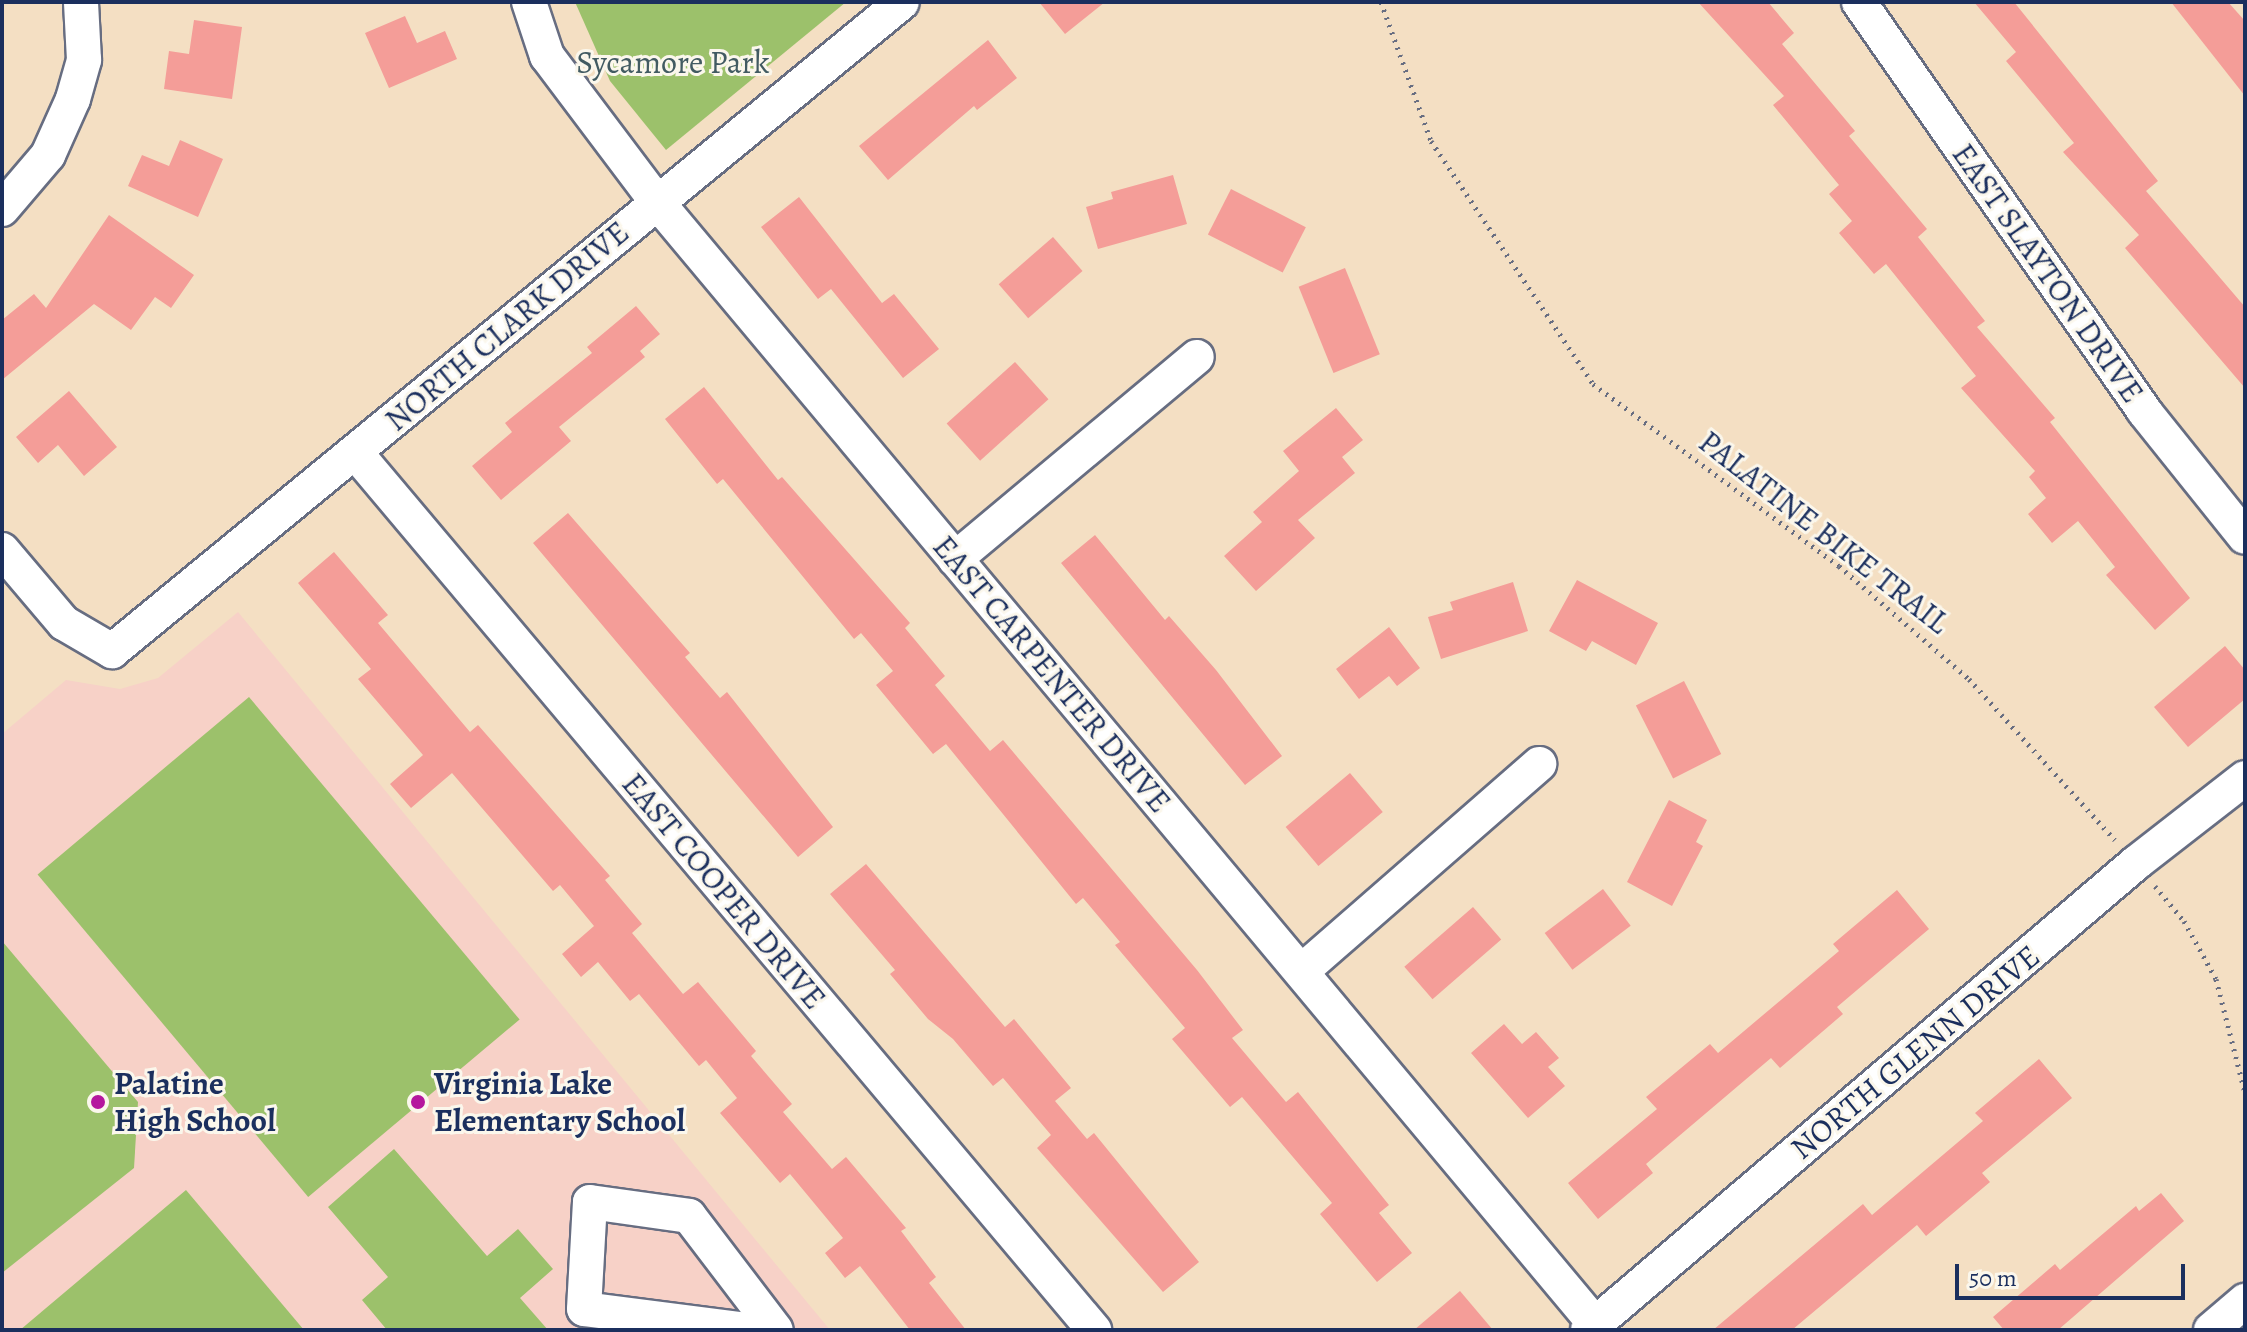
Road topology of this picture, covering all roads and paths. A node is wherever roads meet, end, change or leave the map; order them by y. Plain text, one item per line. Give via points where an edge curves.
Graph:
1 (81, 2) edge
2 (529, 2) edge
3 (902, 2) edge
4 (1381, 2) edge
5 (1859, 2) edge
6 (657, 202) junction
7 (2, 209) edge
8 (1197, 357) dead end
9 (355, 452) junction
10 (2245, 537) edge
11 (2, 550) edge
12 (955, 559) junction
13 (1539, 764) dead end
14 (2245, 778) edge
15 (2136, 863) junction
16 (1302, 971) junction
17 (2245, 1093) edge
18 (2245, 1301) edge
19 (1595, 1328) edge
20 (748, 1330) edge
21 (776, 1330) edge
22 (1094, 1330) edge
23 (2211, 1330) edge

1 - 7 street via 84,60 73,99 48,155
2 - 6 street, EAST CARPENTER DRIVE via 547,56
3 - 6 street, NORTH CLARK DRIVE
4 - 15 path, PALATINE BIKE TRAIL via 1431,141 1593,384 1839,566 1969,679
5 - 10 street, EAST SLAYTON DRIVE via 2144,411
6 - 9 street, NORTH CLARK DRIVE
6 - 12 street, EAST CARPENTER DRIVE
8 - 12 street
9 - 11 street, NORTH CLARK DRIVE via 112,651 64,623
9 - 22 street, EAST COOPER DRIVE
12 - 16 street, EAST CARPENTER DRIVE
13 - 16 street
14 - 15 street, NORTH GLENN DRIVE
15 - 17 path, PALATINE BIKE TRAIL via 2184,921 2216,979
15 - 19 street, NORTH GLENN DRIVE
16 - 19 street, EAST CARPENTER DRIVE
18 - 23 street
20 - 21 street via 584,1309 590,1202 689,1216

